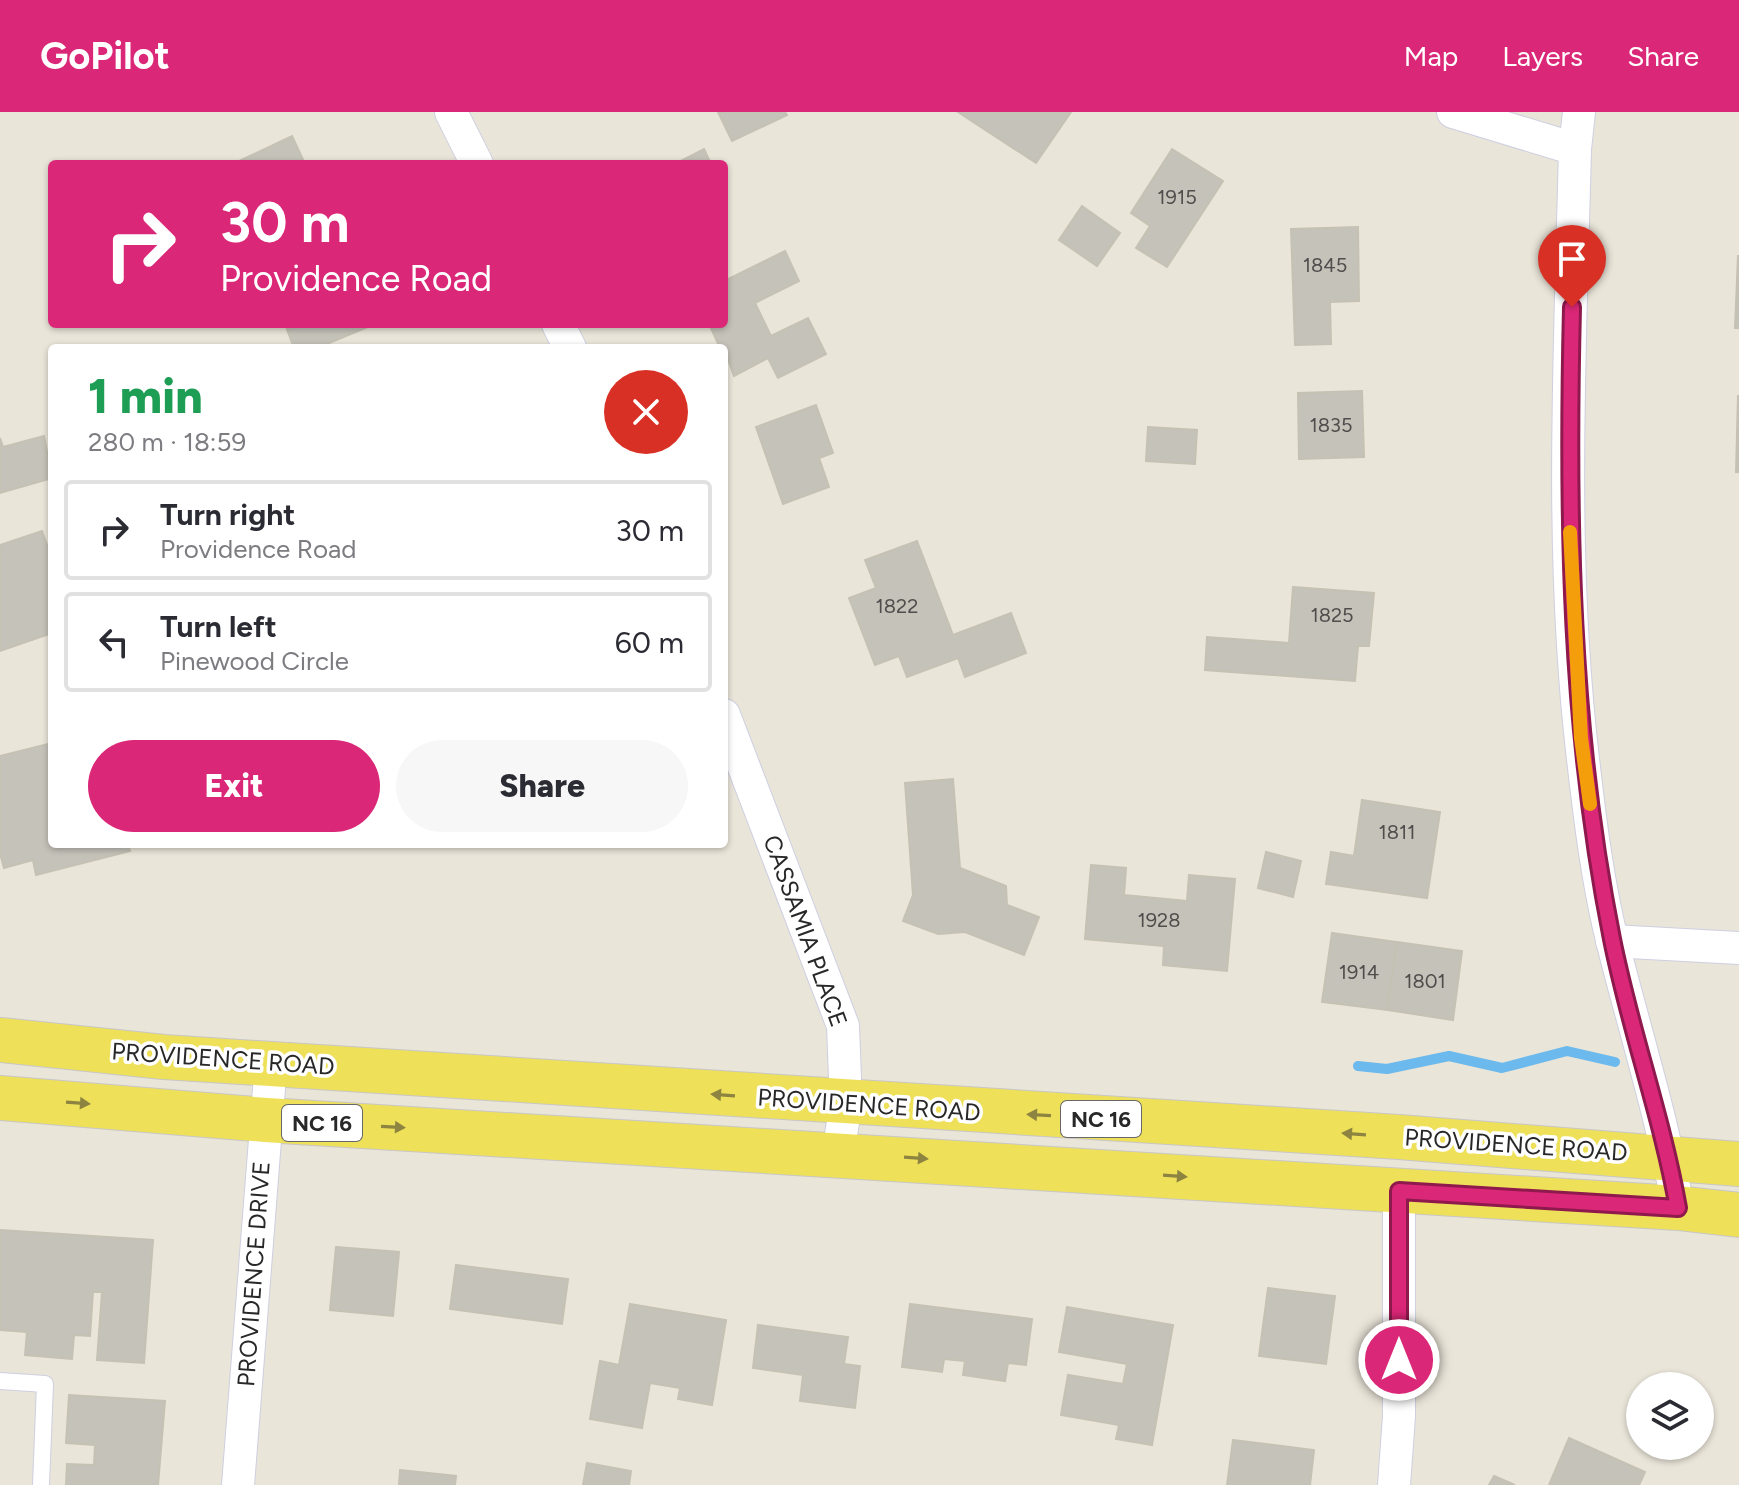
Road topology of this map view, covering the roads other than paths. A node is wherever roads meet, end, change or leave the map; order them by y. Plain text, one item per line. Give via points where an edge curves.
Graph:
1 (451, 112) edge
2 (1453, 112) edge
3 (1579, 112) edge
4 (1575, 149) junction
5 (475, 160) edge
6 (728, 726) edge
7 (1612, 941) junction
8 (1739, 948) edge
9 (0, 1040) edge
10 (271, 1063) junction
11 (0, 1098) edge
12 (846, 1104) junction
13 (266, 1120) junction
14 (838, 1153) junction
15 (1669, 1156) junction
16 (1739, 1164) edge
17 (1399, 1191) junction
18 (1678, 1208) junction
19 (1739, 1215) edge
20 (0, 1381) edge
21 (41, 1485) edge
22 (238, 1485) edge
23 (1394, 1485) edge

1 - 5 street
2 - 4 street
3 - 4 street
4 - 7 street via 1570,590 1583,760
6 - 12 street, CASSAMIA PLACE via 838,1011
7 - 8 street
7 - 15 street
9 - 10 main road, PROVIDENCE ROAD / NC 16
12 -> 10 main road, PROVIDENCE ROAD / NC 16
10 - 13 street, PROVIDENCE DRIVE
11 -> 13 main road, PROVIDENCE ROAD / NC 16
12 - 14 street, CASSAMIA PLACE
15 -> 12 main road, PROVIDENCE ROAD / NC 16
13 -> 14 main road, PROVIDENCE ROAD / NC 16
13 - 22 street, PROVIDENCE DRIVE
14 -> 17 main road, PROVIDENCE ROAD / NC 16
15 - 16 main road, PROVIDENCE ROAD / NC 16
15 - 18 street
17 - 18 main road, PROVIDENCE ROAD / NC 16
17 - 23 street
18 - 19 main road, PROVIDENCE ROAD / NC 16
20 - 21 lane via 45,1384

